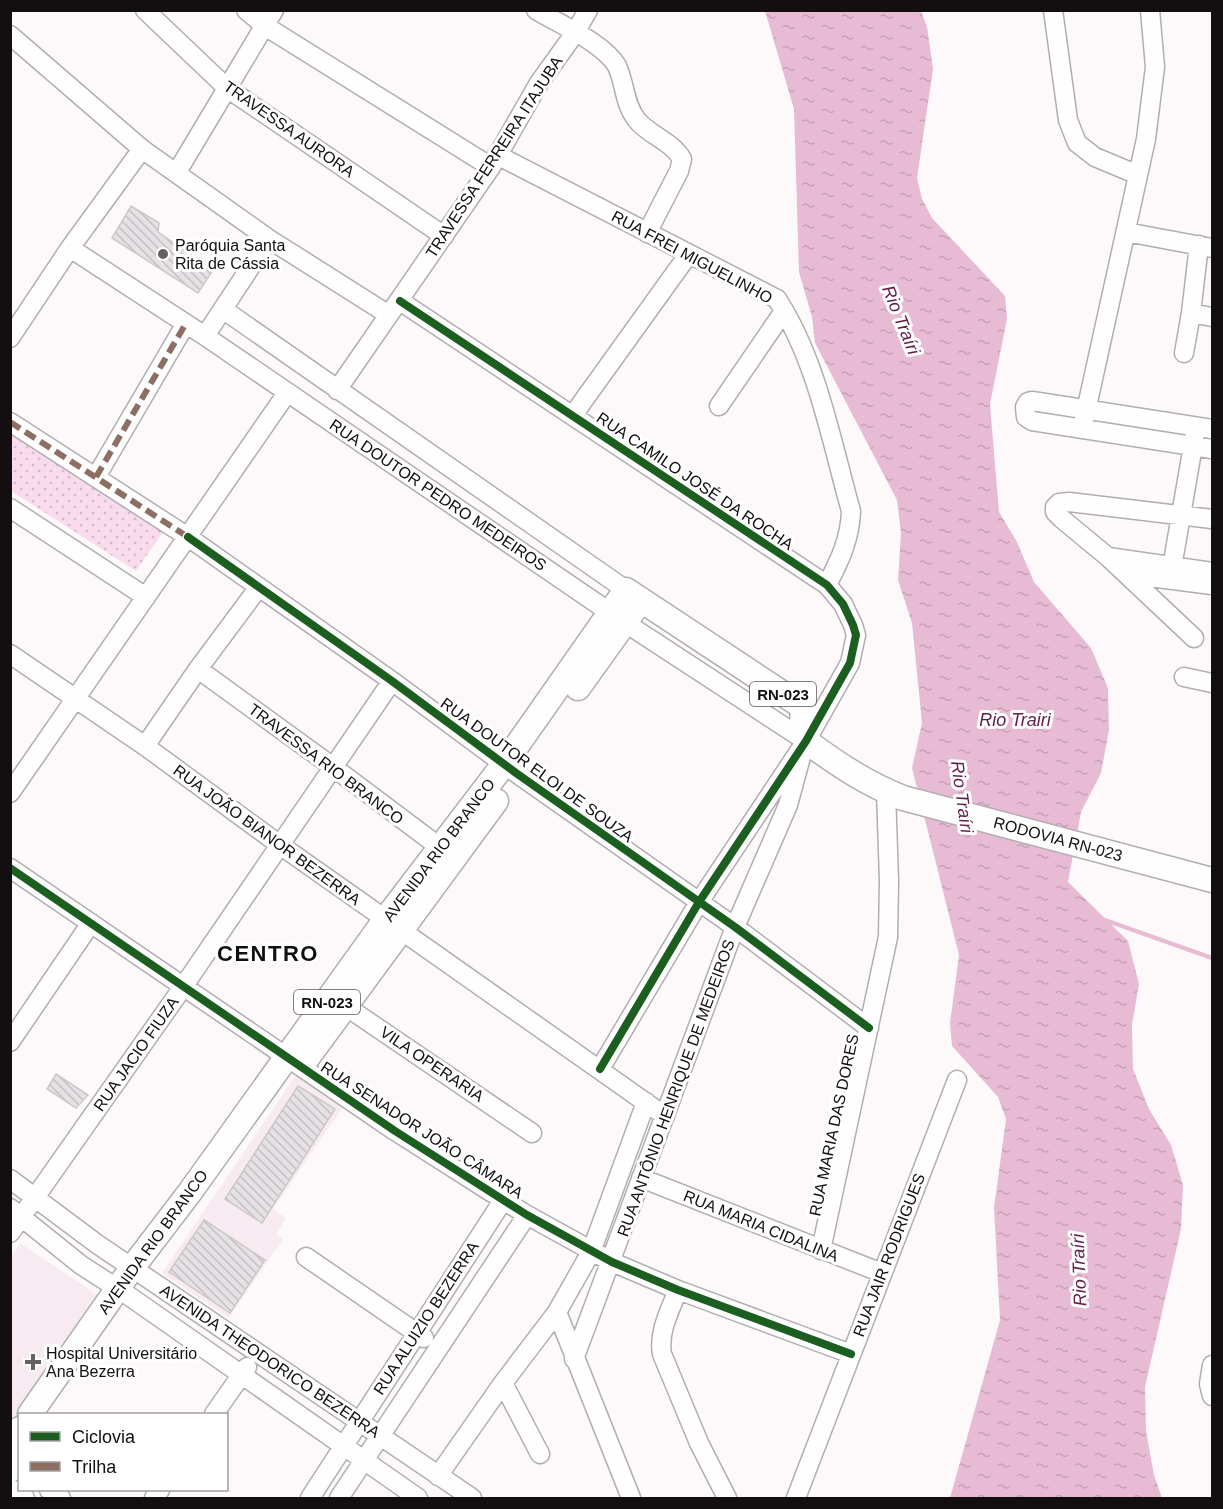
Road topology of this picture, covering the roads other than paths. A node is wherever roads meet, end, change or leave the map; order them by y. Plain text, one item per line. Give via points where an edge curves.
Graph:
1 (145, 10) edge
2 (246, 10) edge
3 (536, 10) edge
4 (588, 10) edge
5 (1053, 10) edge
6 (1150, 10) edge
7 (269, 18) edge
8 (575, 33) junction
9 (10, 34) edge
10 (227, 88) junction
11 (142, 149) junction
12 (494, 161) junction
13 (177, 172) junction
14 (1138, 175) junction
15 (1125, 232) junction
16 (647, 233) junction
17 (444, 236) junction
18 (269, 239) junction
19 (1205, 247) edge
20 (70, 248) junction
21 (688, 255) junction
22 (394, 308) junction
23 (224, 310) junction
24 (784, 311) junction
25 (1191, 313) junction
26 (1212, 317) edge
27 (185, 325) junction
28 (205, 336) junction
29 (10, 338) edge
30 (1184, 353) dead end
31 (337, 390) junction
32 (287, 393) junction
33 (719, 406) dead end
34 (1087, 410) junction
35 (573, 415) junction
36 (10, 422) edge
37 (1204, 428) edge
38 (1082, 429) junction
39 (1193, 446) junction
40 (1212, 449) edge
41 (96, 477) junction
42 (10, 508) edge
43 (1180, 516) junction
44 (1212, 519) edge
45 (188, 537) junction
46 (1108, 557) junction
47 (1171, 572) junction
48 (1212, 572) edge
49 (1126, 574) junction
50 (827, 585) junction
51 (1212, 585) edge
52 (260, 587) junction
53 (634, 595) junction
54 (146, 597) junction
55 (617, 617) junction
56 (1194, 638) dead end
57 (10, 654) edge
58 (198, 669) junction
59 (1185, 677) dead end
60 (392, 681) junction
61 (1212, 683) edge
62 (75, 700) junction
63 (806, 741) junction
64 (145, 746) junction
65 (333, 767) junction
66 (510, 768) junction
67 (10, 793) edge
68 (894, 794) junction
69 (280, 845) junction
70 (446, 853) junction
71 (10, 868) edge
72 (1212, 880) edge
73 (699, 902) junction
74 (91, 923) junction
75 (393, 925) junction
76 (735, 927) junction
77 (183, 987) junction
78 (338, 1001) junction
79 (869, 1028) junction
80 (10, 1042) edge
81 (295, 1061) junction
82 (600, 1069) junction
83 (957, 1080) dead end
84 (646, 1102) junction
85 (665, 1116) junction
86 (532, 1133) dead end
87 (10, 1179) edge
88 (641, 1179) junction
89 (36, 1197) junction
90 (504, 1199) junction
91 (16, 1212) edge
92 (527, 1215) junction
93 (10, 1233) edge
94 (821, 1250) junction
95 (591, 1252) junction
96 (306, 1257) dead end
97 (612, 1262) junction
98 (138, 1271) junction
99 (882, 1273) junction
100 (678, 1290) junction
101 (123, 1292) junction
102 (557, 1312) junction
103 (416, 1333) junction
104 (438, 1348) junction
105 (256, 1353) junction
106 (851, 1354) junction
107 (574, 1359) junction
108 (1212, 1365) edge
109 (241, 1376) junction
110 (503, 1383) junction
111 (1212, 1396) edge
112 (31, 1413) edge
113 (49, 1413) edge
114 (215, 1413) edge
115 (359, 1422) junction
116 (380, 1437) junction
117 (18, 1441) edge
118 (344, 1445) junction
119 (540, 1454) dead end
120 (364, 1460) junction
121 (14, 1465) edge
122 (438, 1476) junction
123 (310, 1498) edge
124 (339, 1498) edge
125 (418, 1498) edge
126 (472, 1498) edge
127 (631, 1498) edge
128 (727, 1498) edge
129 (796, 1498) edge

1 - 10 street, TRAVESSA AURORA
2 - 7 street, RUA FREI MIGUELINHO
3 - 8 street
4 - 8 street, TRAVESSA FERREIRA ITAJUBA
5 - 14 street via 1068,120 1077,143 1095,157
6 - 14 street via 1155,67
7 - 10 street
7 - 12 street, RUA FREI MIGUELINHO
8 - 12 street, TRAVESSA FERREIRA ITAJUBA via 539,83
8 - 16 street via 612,58 635,118 682,159
9 - 11 street, RUA CAMILO JOSÉ DA ROCHA
10 - 13 street
10 - 17 street, TRAVESSA AURORA
11 - 13 street, RUA CAMILO JOSÉ DA ROCHA
11 - 20 street
12 - 16 street, RUA FREI MIGUELINHO
12 - 17 street, TRAVESSA FERREIRA ITAJUBA
13 - 18 street, RUA CAMILO JOSÉ DA ROCHA
14 - 15 street
15 - 19 street
15 - 34 street
16 - 21 street, RUA FREI MIGUELINHO
17 - 22 street, TRAVESSA FERREIRA ITAJUBA
18 - 22 street, RUA CAMILO JOSÉ DA ROCHA
18 - 23 street
19 - 25 street
20 - 27 street, RUA DOUTOR PEDRO MEDEIROS
20 - 29 street
21 - 24 street, RUA FREI MIGUELINHO via 777,299
21 - 35 street
22 - 31 street, TRAVESSA FERREIRA ITAJUBA
22 - 35 street, RUA CAMILO JOSÉ DA ROCHA
23 - 28 street
23 - 31 street, RUA DOUTOR PEDRO MEDEIROS
24 - 33 street
24 - 50 street, RUA FREI MIGUELINHO via 809,367 851,511 844,550
25 - 26 street
25 - 30 street
27 - 28 street, RUA DOUTOR PEDRO MEDEIROS
27 - 41 street
28 - 32 street, RUA DOUTOR PEDRO MEDEIROS
31 - 53 street, RUA DOUTOR PEDRO MEDEIROS
32 - 45 street
32 - 55 street, RUA DOUTOR PEDRO MEDEIROS
34 - 37 street
34 - 38 street
34 - 38 street via 1032,401 1025,408 1029,420
35 - 50 street, RUA CAMILO JOSÉ DA ROCHA
36 - 41 street, RUA DOUTOR ELOI DE SOUZA
37 - 39 street
38 - 39 street
39 - 40 street
39 - 43 street
41 - 45 street, RUA DOUTOR ELOI DE SOUZA
42 - 54 street
43 - 44 street
43 - 46 street via 1059,503 1055,512
43 - 47 street
45 - 52 street, RUA DOUTOR ELOI DE SOUZA
45 - 54 street
46 - 47 street
46 - 49 street
47 - 48 street
47 - 49 street
47 - 51 street
49 - 56 street
50 - 63 street, RUA CAMILO JOSÉ DA ROCHA via 843,604 856,635 850,663
52 - 58 street
52 - 60 street, RUA DOUTOR ELOI DE SOUZA
53 - 55 main road, AVENIDA RIO BRANCO / RN-023
53 - 63 main road, RUA DOUTOR PEDRO MEDEIROS / RN-023 via 803,707
54 - 62 street
55 - 63 street, RUA DOUTOR PEDRO MEDEIROS
55 - 66 main road, AVENIDA RIO BRANCO / RN-023
57 - 62 street, RUA JOÃO BIANOR BEZERRA
58 - 64 street
58 - 65 street, TRAVESSA RIO BRANCO
59 - 61 street
60 - 65 street, RUA JACIO FIUZA
60 - 66 street, RUA DOUTOR ELOI DE SOUZA
62 - 64 street, RUA JOÃO BIANOR BEZERRA
62 - 67 street
63 - 68 main road, RUA DOUTOR PEDRO MEDEIROS via 849,772
63 - 73 street
63 - 76 street, RUA ANTÔNIO HENRIQUE DE MEDEIROS via 788,805
64 - 69 street, RUA JOÃO BIANOR BEZERRA
65 - 69 street, RUA JACIO FIUZA
65 - 70 street, TRAVESSA RIO BRANCO
66 - 70 main road, AVENIDA RIO BRANCO / RN-023
66 - 73 street, RUA DOUTOR ELOI DE SOUZA
68 - 72 main road, RODOVIA RN-023
68 - 79 street, RUA MARIA DAS DORES via 888,937
69 - 75 street, RUA JOÃO BIANOR BEZERRA
69 - 77 street, RUA JACIO FIUZA
70 - 75 main road, AVENIDA RIO BRANCO / RN-023
71 - 74 street, RUA SENADOR JOÃO CÂMARA
73 - 76 street, RUA DOUTOR ELOI DE SOUZA
73 - 82 street
74 - 77 street, RUA SENADOR JOÃO CÂMARA
74 - 80 street
75 - 78 main road, AVENIDA RIO BRANCO / RN-023
75 - 82 street, RUA JOÃO BIANOR BEZERRA
76 - 79 street, RUA DOUTOR ELOI DE SOUZA
76 - 85 street, RUA ANTÔNIO HENRIQUE DE MEDEIROS
77 - 81 street, RUA SENADOR JOÃO CÂMARA
77 - 89 street, RUA JACIO FIUZA
78 - 81 main road, AVENIDA RIO BRANCO / RN-023
78 - 86 street, VILA OPERARIA
79 - 94 street, RUA MARIA DAS DORES
81 - 90 street, RUA SENADOR JOÃO CÂMARA via 395,1131
81 - 98 main road, AVENIDA RIO BRANCO / RN-023 via 202,1202
82 - 84 street, RUA JOÃO BIANOR BEZERRA
83 - 99 street, RUA JAIR RODRIGUES
84 - 85 street, RUA JOÃO BIANOR BEZERRA
84 - 95 street, RUA ANTÔNIO HENRIQUE DE MEDEIROS
85 - 88 street, RUA ANTÔNIO HENRIQUE DE MEDEIROS
87 - 89 street, AVENIDA THEODORICO BEZERRA
88 - 94 street, RUA MARIA CIDALINA
88 - 97 street, RUA ANTÔNIO HENRIQUE DE MEDEIROS
89 - 91 street, RUA JACIO FIUZA
89 - 98 street, AVENIDA THEODORICO BEZERRA
90 - 92 street, RUA SENADOR JOÃO CÂMARA
90 - 103 street, RUA ALUIZIO BEZERRA
91 - 93 street, RUA JACIO FIUZA
91 - 101 street, AVENIDA THEODORICO BEZERRA via 81,1265
92 - 95 street, RUA SENADOR JOÃO CÂMARA
92 - 104 street, RUA ALUIZIO BEZERRA
94 - 99 street, RUA MARIA CIDALINA
95 - 97 street, RUA SENADOR JOÃO CÂMARA
95 - 102 street, RUA ANTÔNIO HENRIQUE DE MEDEIROS
96 - 103 street
97 - 100 street, RUA SENADOR JOÃO CÂMARA
97 - 107 street, RUA ANTÔNIO HENRIQUE DE MEDEIROS
98 - 101 main road, AVENIDA RIO BRANCO / RN-023
98 - 105 street, AVENIDA THEODORICO BEZERRA
99 - 106 street, RUA JAIR RODRIGUES
100 - 106 street, RUA SENADOR JOÃO CÂMARA
100 - 128 street via 660,1347 699,1443
101 - 109 street, AVENIDA THEODORICO BEZERRA
101 - 112 main road, AVENIDA RIO BRANCO / RN-023
101 - 113 main road, AVENIDA RIO BRANCO / RN-023
102 - 107 street
102 - 110 street, RUA ANTÔNIO HENRIQUE DE MEDEIROS
103 - 104 street
103 - 115 street, RUA ALUIZIO BEZERRA
104 - 116 street, RUA ALUIZIO BEZERRA
105 - 109 street
105 - 115 street, AVENIDA THEODORICO BEZERRA
106 - 129 street, RUA JAIR RODRIGUES
107 - 127 street
108 - 111 street
109 - 114 street
109 - 118 street, AVENIDA THEODORICO BEZERRA
110 - 119 street
110 - 122 street, RUA ANTÔNIO HENRIQUE DE MEDEIROS
115 - 116 street, AVENIDA THEODORICO BEZERRA
115 - 118 street, RUA ALUIZIO BEZERRA
116 - 120 street, RUA ALUIZIO BEZERRA
116 - 122 street, AVENIDA THEODORICO BEZERRA
117 - 121 main road
118 - 120 street, AVENIDA THEODORICO BEZERRA
118 - 123 street, RUA ALUIZIO BEZERRA
120 - 124 street, RUA ALUIZIO BEZERRA
120 - 125 street, AVENIDA THEODORICO BEZERRA
122 - 126 street, AVENIDA THEODORICO BEZERRA

